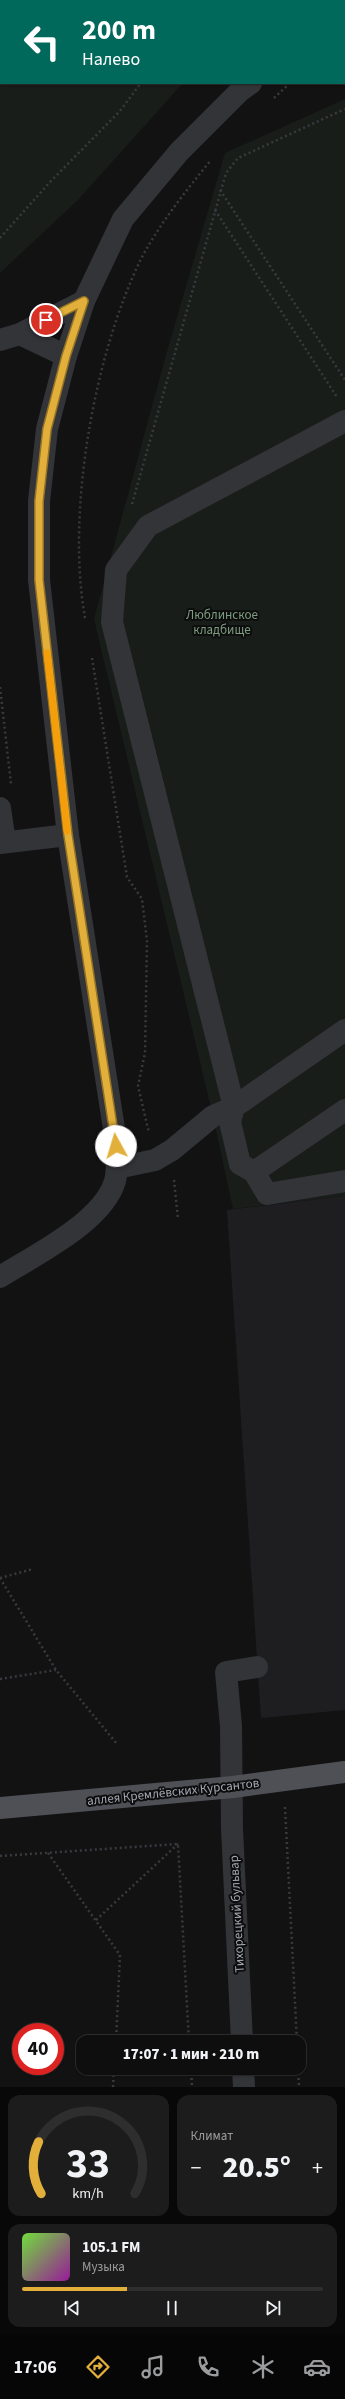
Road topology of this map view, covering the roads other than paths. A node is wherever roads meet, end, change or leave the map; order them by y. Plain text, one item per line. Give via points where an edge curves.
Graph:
1 (250, 84) edge
2 (84, 301) junction
3 (10, 337) edge
4 (66, 356) junction
5 (343, 412) edge
6 (0, 808) edge
7 (68, 835) junction
8 (3, 843) edge
9 (345, 1030) edge
10 (234, 1107) junction
11 (345, 1110) edge
12 (117, 1168) junction
13 (254, 1172) junction
14 (345, 1181) edge
15 (0, 1277) edge
16 (258, 1667) dead end
17 (345, 1772) edge
18 (233, 1786) junction
19 (0, 1808) edge
20 (242, 2035) edge
21 (243, 2075) edge
22 (244, 2087) edge

1 - 2 street via 179,152 123,219
2 - 3 street
2 - 4 street
3 - 4 street
4 - 7 street via 46,436 39,501 39,580
5 - 10 street via 148,526 116,570 112,622
6 - 8 street
7 - 8 street
7 - 12 street via 115,1135
9 - 10 street
10 - 12 street via 213,1116 172,1150 155,1160
10 - 13 street via 230,1122 240,1164
11 - 13 street
12 - 15 street via 114,1182 103,1204 81,1225
13 - 14 street via 267,1194
16 - 18 street, Тихорецкий бульвар via 226,1672
17 - 18 main road, аллея Кремлёвских Курсантов
18 - 19 main road, аллея Кремлёвских Курсантов
18 - 20 street, Тихорецкий бульвар via 232,1828
21 - 22 street

